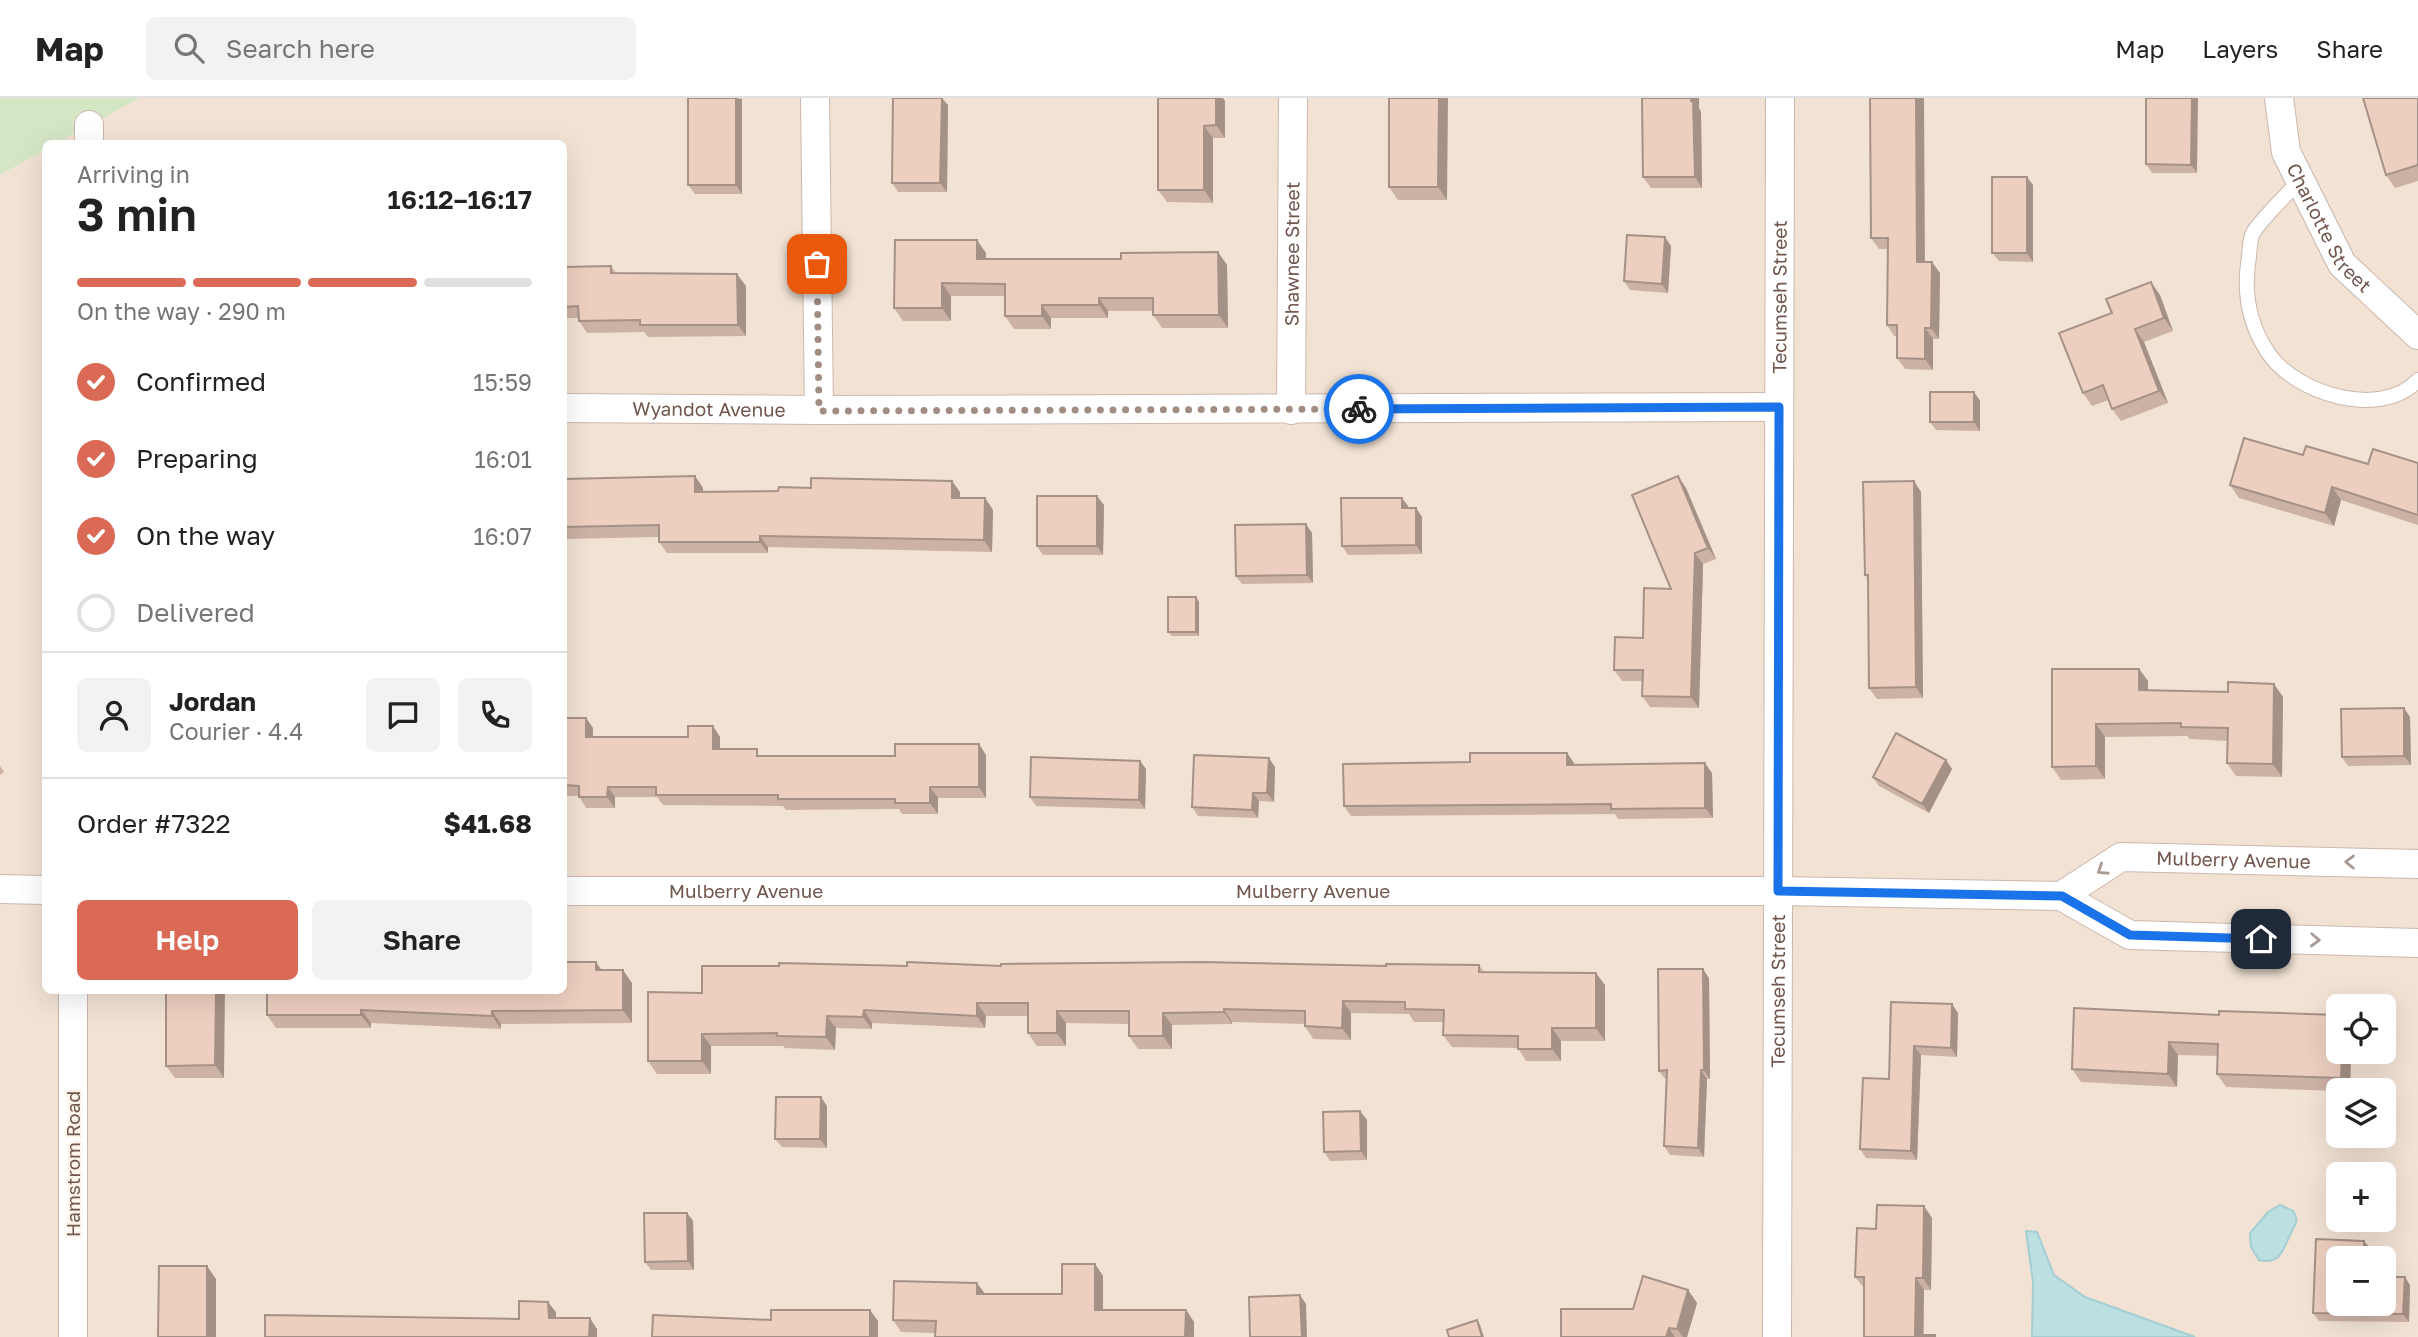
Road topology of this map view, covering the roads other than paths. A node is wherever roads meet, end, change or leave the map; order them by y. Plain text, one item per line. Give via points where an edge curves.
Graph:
1 (815, 98) edge
2 (1293, 98) edge
3 (1780, 98) edge
4 (2279, 98) edge
5 (2300, 180) junction
6 (2418, 335) edge
7 (2418, 380) edge
8 (1779, 407) junction
9 (567, 408) edge
10 (1291, 410) junction
11 (819, 411) junction
12 (2418, 864) edge
13 (0, 889) edge
14 (42, 890) edge
15 (567, 891) edge
16 (1778, 891) junction
17 (2062, 896) junction
18 (2418, 943) edge
19 (73, 994) edge
20 (72, 1337) edge
21 (1777, 1337) edge

1 - 11 street
2 - 10 street, Shawnee Street
3 - 8 street, Tecumseh Street
4 - 5 street, Charlotte Street via 2286,152
5 - 6 street, Charlotte Street via 2342,264
5 - 7 lane via 2252,234 2247,278 2250,317 2268,353 2299,382 2337,397 2376,401 2411,388
8 - 10 street, Wyandot Avenue
8 - 16 street, Tecumseh Street
9 - 11 street, Wyandot Avenue
10 - 11 street, Wyandot Avenue
12 -> 17 street, Mulberry Avenue via 2121,857
13 - 14 street
15 - 16 street, Mulberry Avenue
16 - 17 street, Mulberry Avenue
16 - 21 street, Tecumseh Street
17 -> 18 street, Mulberry Avenue via 2130,935
19 - 20 street, Hamstrom Road

